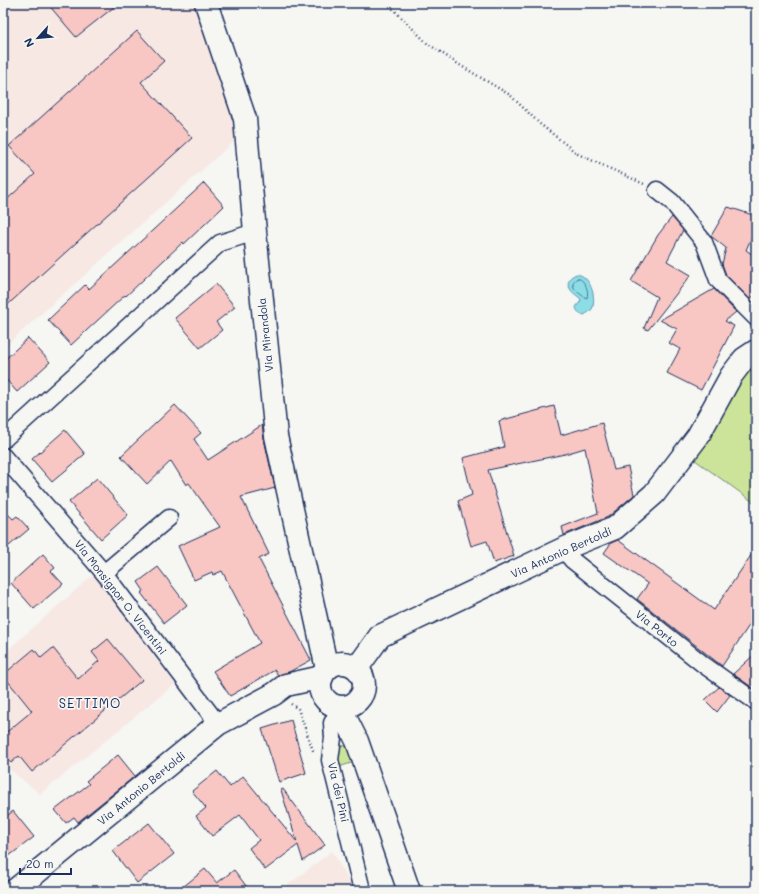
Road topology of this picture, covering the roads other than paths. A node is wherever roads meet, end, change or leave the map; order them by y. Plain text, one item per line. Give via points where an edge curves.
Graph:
1 (206, 3) edge
2 (657, 190) road end
3 (255, 232) junction
4 (756, 318) edge
5 (756, 351) edge
6 (3, 440) edge
7 (3, 456) edge
8 (169, 518) dead end
9 (563, 549) junction
10 (104, 573) junction
11 (357, 668) junction
12 (325, 673) junction
13 (280, 698) junction
14 (756, 702) edge
15 (341, 703) junction
16 (218, 724) junction
17 (14, 891) edge
18 (364, 891) edge
19 (409, 891) edge

1 - 3 street, Via Mirandola via 245,119
2 - 4 street via 672,202 704,242 718,280
3 - 6 street via 220,243
3 - 12 street, Via Mirandola via 276,436
5 - 9 street, Via Antonio Bertoldi via 744,359 731,376 698,436 654,494 615,528
7 - 10 street, Via Monsignor O. Vicentini
8 - 10 street
9 - 11 street, Via Antonio Bertoldi via 380,636
9 - 14 street, Via Porto via 572,560 698,661
10 - 16 street, Via Monsignor O. Vicentini
11 - 12 street via 347,663 337,664
11 - 15 street via 363,676 362,694
12 - 13 street, Via Antonio Bertoldi via 286,685
12 - 15 street via 321,687 324,696
13 - 15 street via 290,695
13 - 16 street, Via Antonio Bertoldi
15 - 18 street, Via dei Pini via 332,723 330,760
15 - 19 street via 357,741
16 - 17 street, Via Antonio Bertoldi

